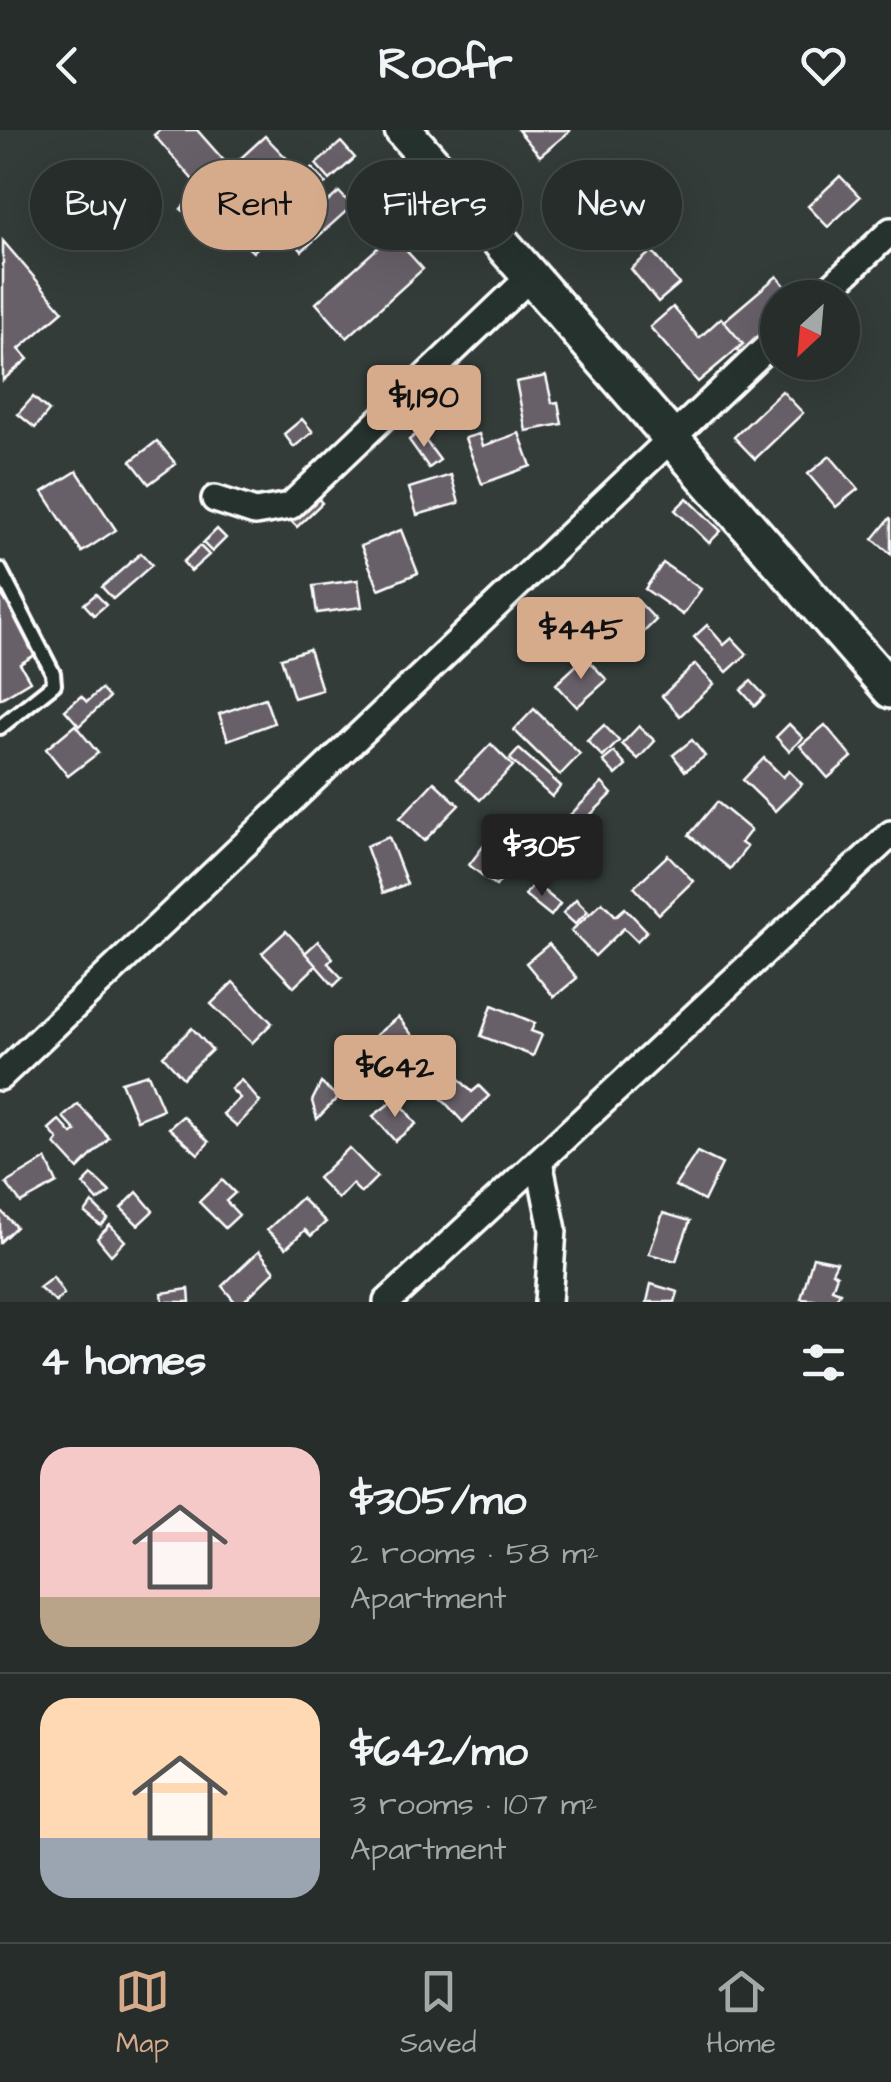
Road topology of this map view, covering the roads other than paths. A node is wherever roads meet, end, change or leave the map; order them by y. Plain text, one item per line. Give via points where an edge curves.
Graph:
1 (403, 130) edge
2 (891, 232) edge
3 (531, 276) junction
4 (839, 280) edge
5 (760, 354) edge
6 (668, 439) junction
7 (215, 499) dead end
8 (0, 570) edge
9 (891, 690) edge
10 (0, 727) edge
11 (891, 834) edge
12 (0, 1077) edge
13 (539, 1161) junction
14 (387, 1302) edge
15 (548, 1302) edge

1 - 3 street
2 - 4 street
3 - 6 street
3 - 7 street via 290,506 254,512
5 - 6 street
6 - 9 street
6 - 12 street
8 - 10 lane via 54,684
11 - 13 street
13 - 14 street
13 - 15 street via 553,1230

